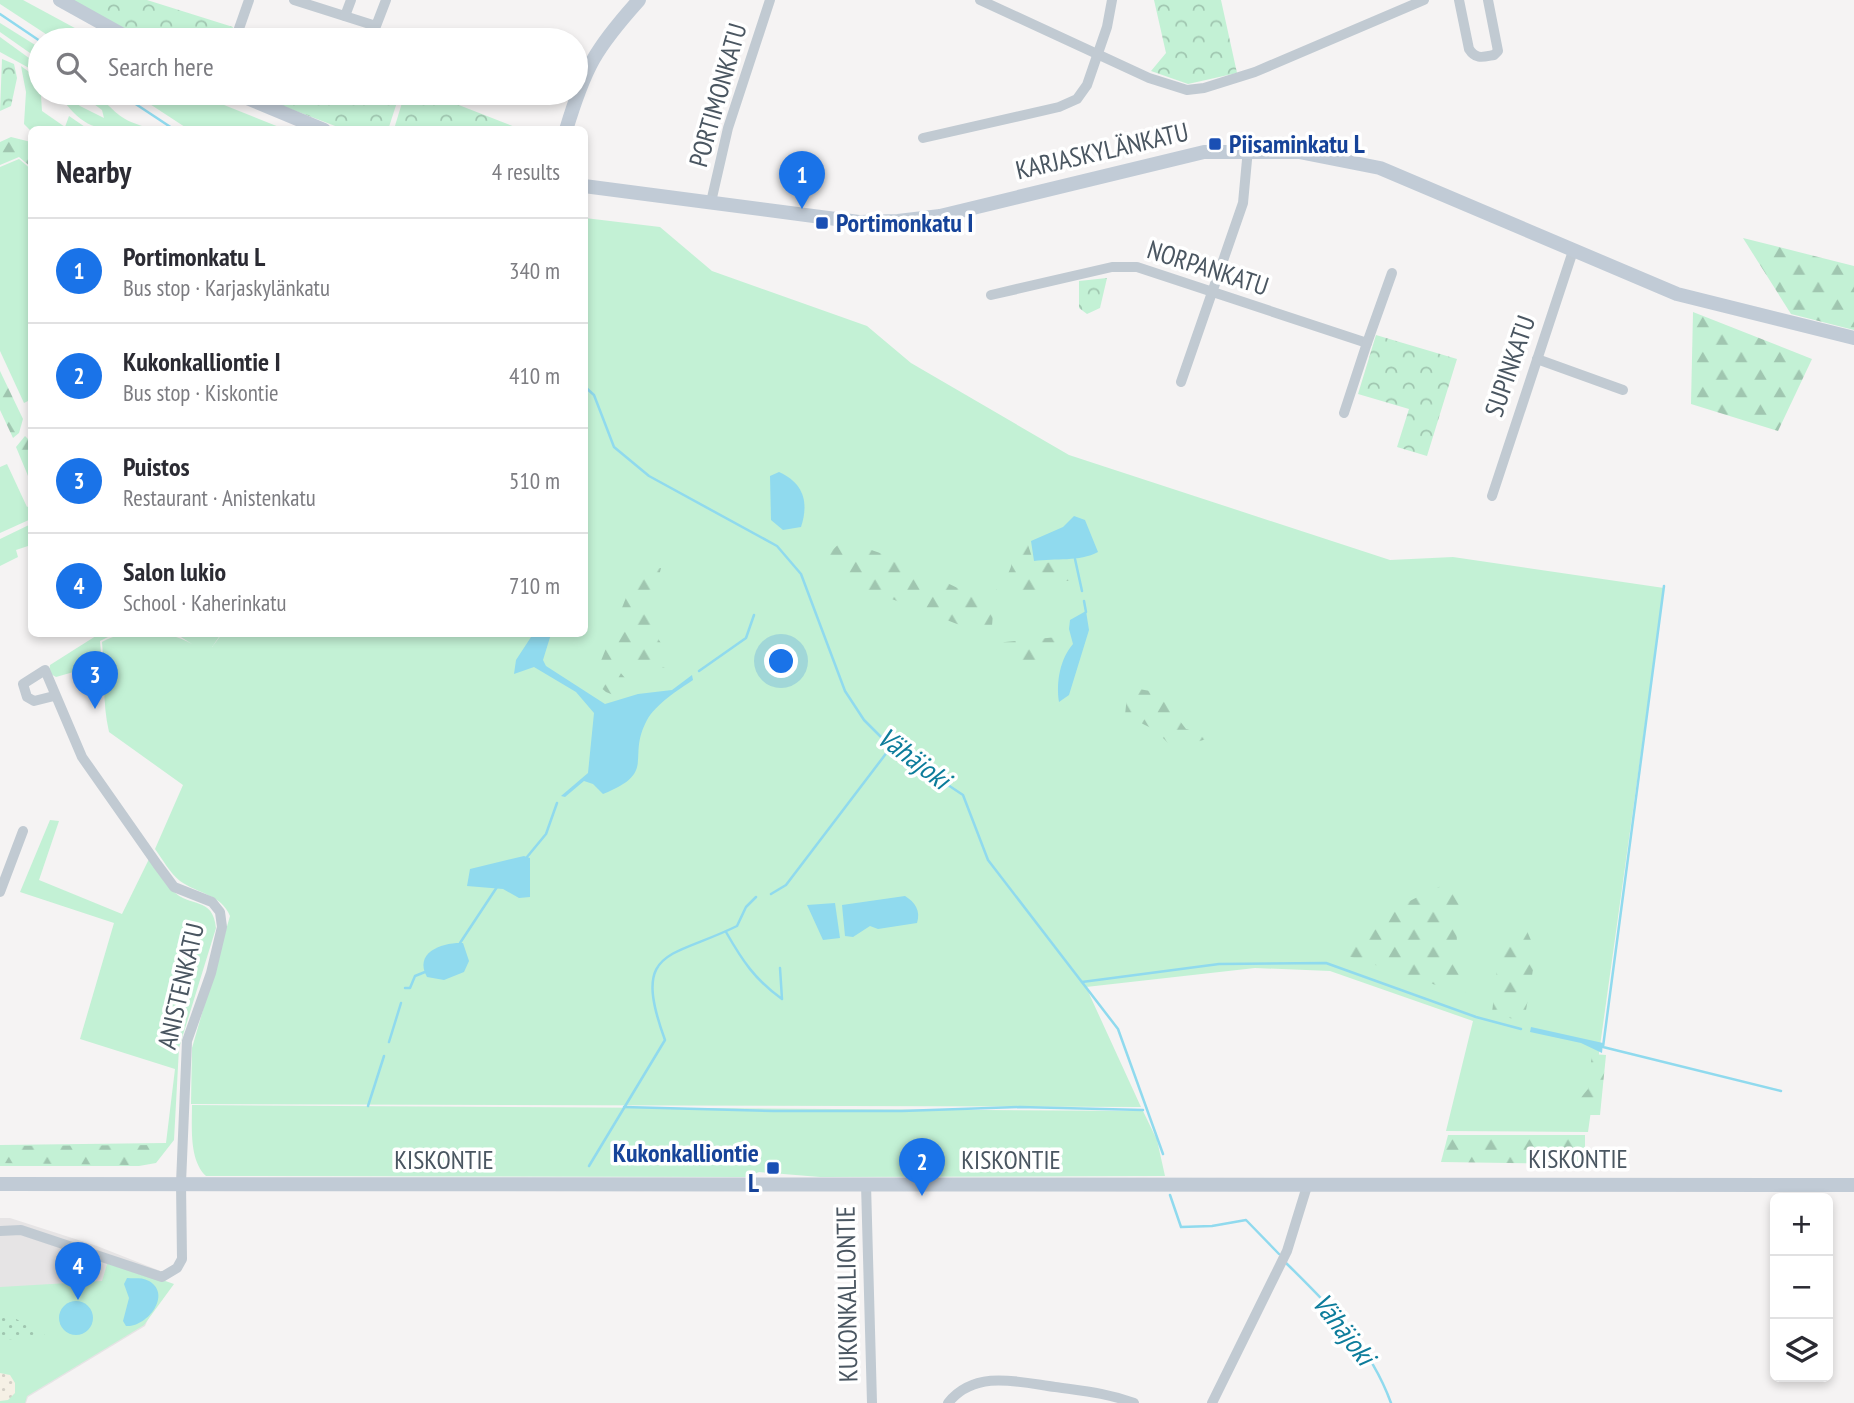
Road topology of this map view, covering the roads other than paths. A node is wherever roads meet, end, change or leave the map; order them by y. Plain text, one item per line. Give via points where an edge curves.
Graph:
1 (60, 0) edge
2 (249, 0) edge
3 (294, 0) edge
4 (351, 0) edge
5 (386, 0) edge
6 (770, 0) edge
7 (980, 0) edge
8 (1112, 0) edge
9 (1424, 0) edge
10 (1459, 0) edge
11 (1488, 0) edge
12 (636, 1) edge
13 (345, 16) junction
14 (110, 28) edge
15 (239, 28) edge
16 (1097, 54) junction
17 (588, 63) edge
18 (263, 105) edge
19 (572, 105) edge
20 (314, 126) edge
21 (567, 126) edge
22 (923, 138) dead end
23 (1248, 149) junction
24 (588, 187) edge
25 (711, 202) junction
26 (1573, 251) junction
27 (1392, 273) dead end
28 (1213, 293) junction
29 (991, 295) dead end
30 (1854, 338) edge
31 (1367, 343) junction
32 (1537, 359) junction
33 (1181, 382) dead end
34 (1623, 390) dead end
35 (1344, 413) dead end
36 (1492, 496) dead end
37 (54, 696) dead end
38 (23, 831) dead end
39 (0, 892) edge
40 (181, 1183) junction
41 (1308, 1183) junction
42 (0, 1184) edge
43 (866, 1184) junction
44 (1854, 1185) edge
45 (0, 1231) edge
46 (872, 1403) edge
47 (948, 1403) edge
48 (1134, 1403) edge
49 (1212, 1403) edge

1 - 14 main road
2 - 15 street
3 - 13 street
4 - 13 street
5 - 13 street via 376,26
6 - 25 street, PORTIMONKATU via 728,128
7 - 16 street
8 - 16 street
9 - 16 street via 1198,90 1177,89
10 - 11 street via 1469,49 1480,58 1498,51
12 - 17 main road
16 - 22 street via 1087,85 1070,103
18 - 20 main road
19 - 21 main road
23 - 25 main road, KARJASKYLÄNKATU via 1195,154 940,216 898,221 859,222
23 - 26 main road, KARJASKYLÄNKATU via 1324,155 1397,173
23 - 28 street via 1243,203
24 - 25 main road, KARJASKYLÄNKATU
26 - 30 main road, KARJASKYLÄNKATU via 1705,303
26 - 32 street, SUPINKATU
27 - 31 street
28 - 29 street, NORPANKATU via 1137,267 1112,267
28 - 31 street, NORPANKATU
28 - 33 street
31 - 35 street
32 - 34 street
32 - 36 street, SUPINKATU
37 - 40 street, ANISTENKATU via 82,757 174,887 212,902 220,912 222,927 211,973 187,1041
38 - 39 street
40 - 42 main road, KISKONTIE
40 - 43 main road, KISKONTIE
40 - 45 street via 182,1259 162,1277 22,1230
41 - 43 main road, KISKONTIE
41 - 44 main road, KISKONTIE
41 - 49 street via 1287,1251
43 - 46 street, KUKONKALLIONTIE
47 - 48 street via 975,1384 1009,1380 1102,1391

